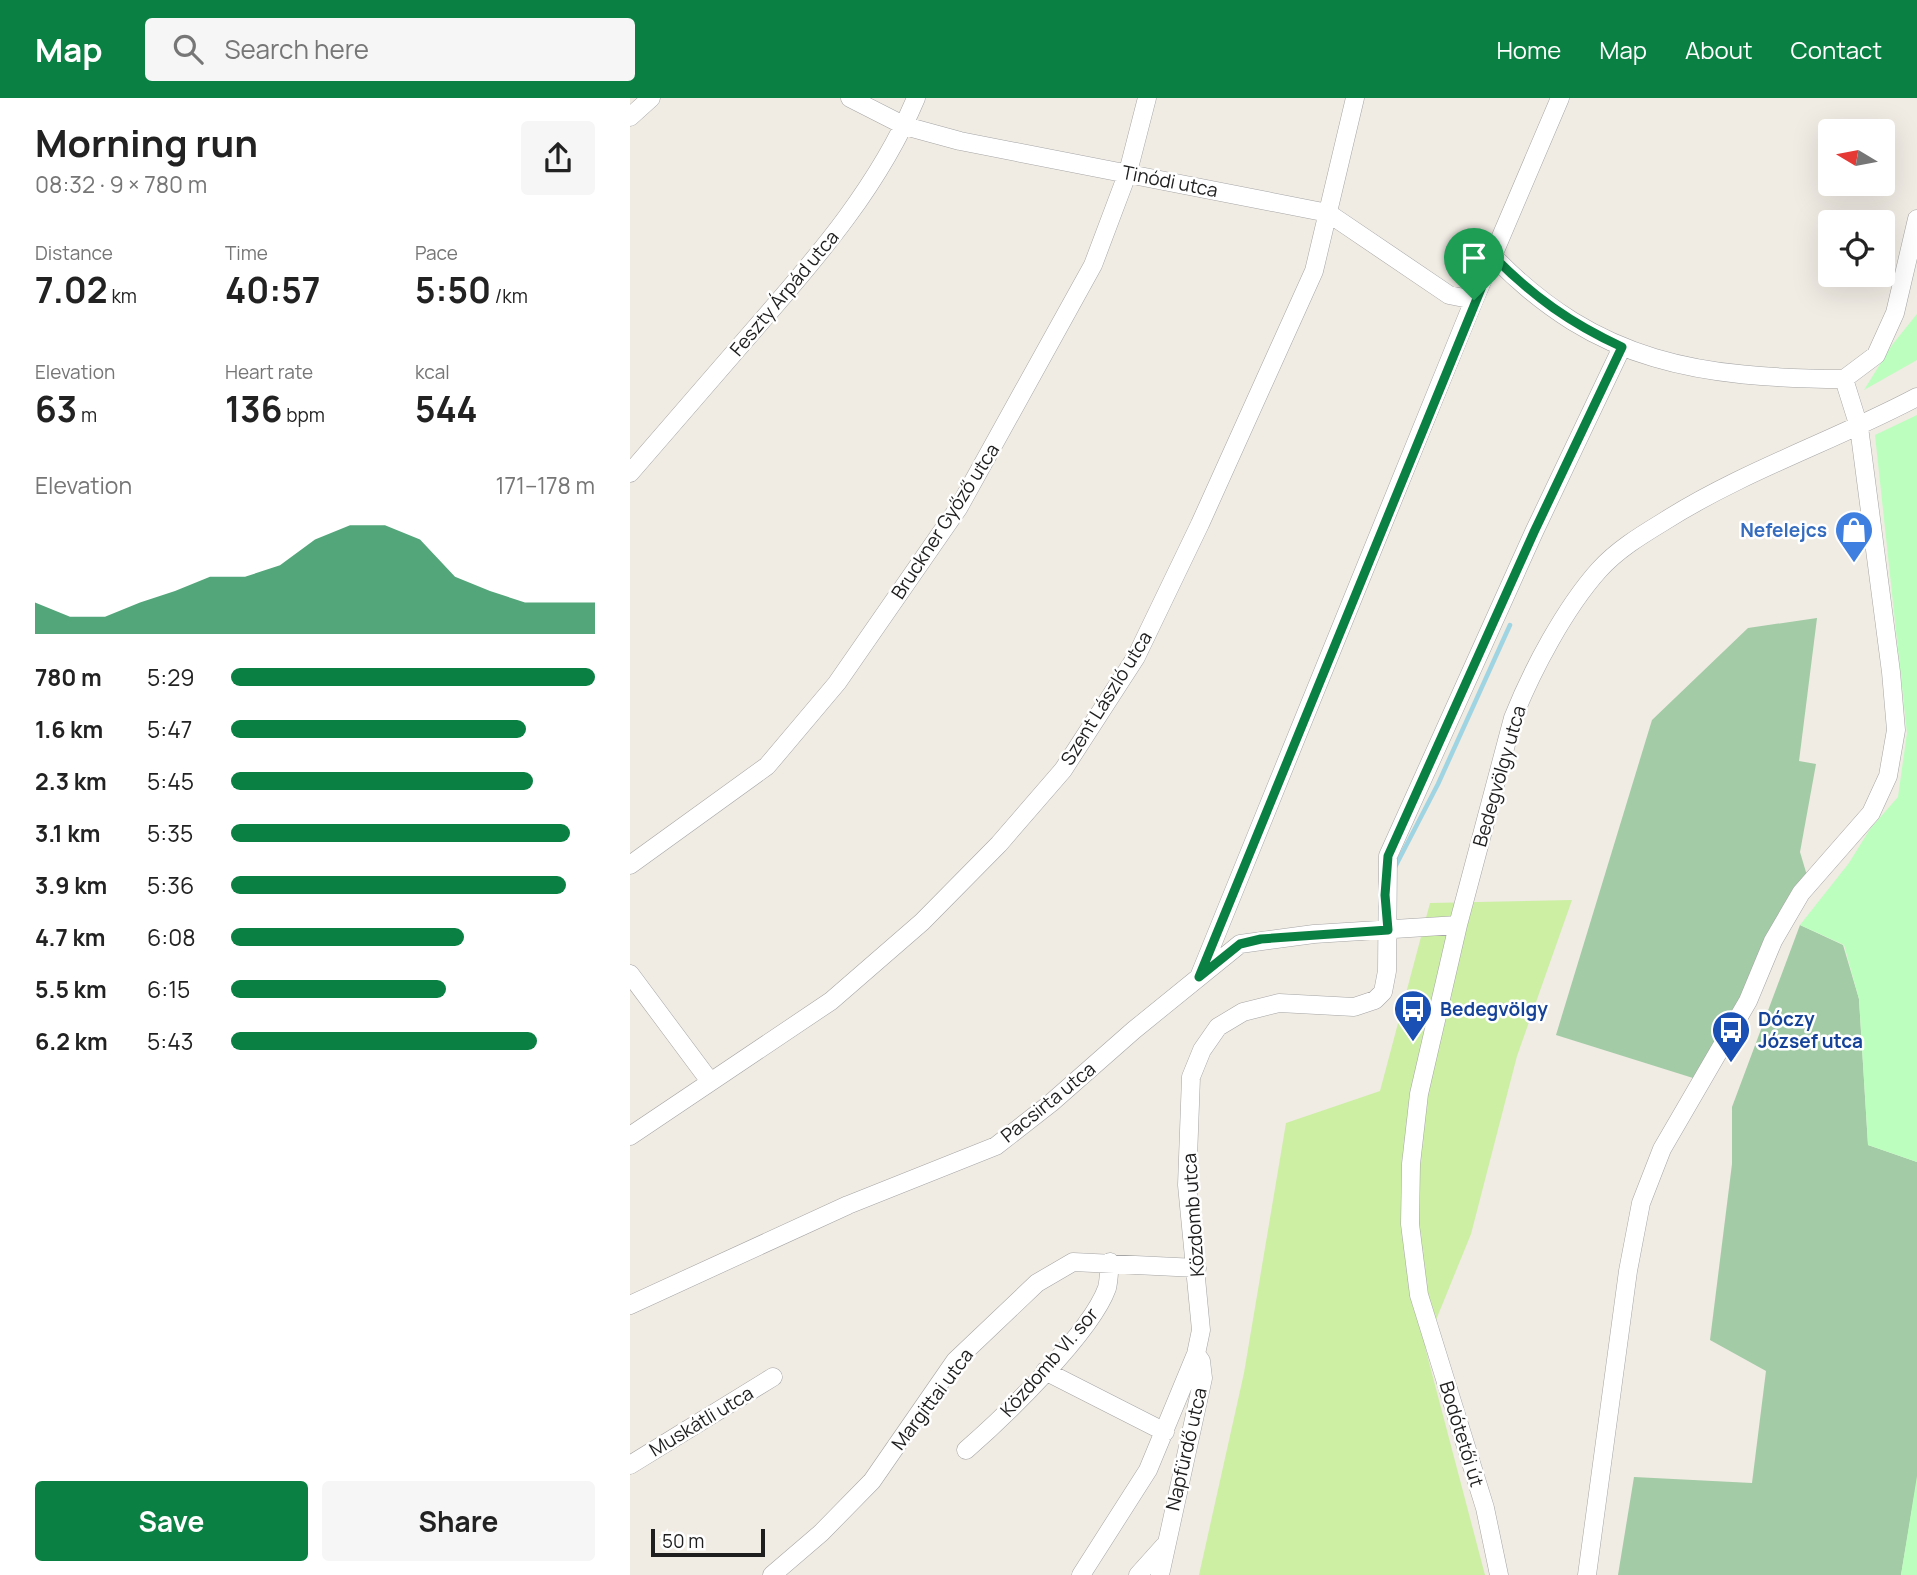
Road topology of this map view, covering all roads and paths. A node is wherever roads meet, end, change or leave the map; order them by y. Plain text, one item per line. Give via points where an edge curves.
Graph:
1 (651, 98) edge
2 (850, 98) edge
3 (916, 98) edge
4 (1147, 98) edge
5 (1355, 98) edge
6 (1560, 98) edge
7 (630, 117) edge
8 (905, 126) junction
9 (1128, 172) junction
10 (1328, 213) junction
11 (1917, 219) edge
12 (1494, 257) junction
13 (1474, 300) junction
14 (1622, 347) junction
15 (1844, 379) junction
16 (1917, 397) edge
17 (1859, 427) junction
18 (630, 473) edge
19 (630, 865) edge
20 (1458, 925) junction
21 (1388, 930) junction
22 (630, 974) edge
23 (1199, 977) junction
24 (709, 1080) junction
25 (630, 1136) edge
26 (1111, 1262) junction
27 (1197, 1268) junction
28 (1419, 1295) joint
29 (630, 1305) edge
30 (1196, 1354) junction
31 (1045, 1371) junction
32 (773, 1377) dead end
33 (1165, 1432) junction
34 (967, 1450) dead end
35 (630, 1465) edge
36 (1164, 1546) junction
37 (772, 1575) edge
38 (1081, 1575) edge
39 (1138, 1575) edge
40 (1160, 1575) edge
41 (1499, 1575) edge
42 (1587, 1575) edge

1 - 7 street
2 - 8 street, Tinódi utca
3 - 8 street, Feszty Árpád utca
4 - 9 street, Bruckner Győző utca
5 - 10 street, Szent László utca
6 - 12 street
8 - 9 street, Tinódi utca via 960,141
8 - 18 street, Feszty Árpád utca via 828,244
9 - 10 street, Tinódi utca
9 - 19 street, Bruckner Győző utca via 1093,265 959,507 837,683 767,766
10 - 13 street, Tinódi utca via 1449,295
10 - 24 street, Szent László utca via 1314,271 1200,524 1136,657 1063,770 922,922 831,1001
11 - 15 street via 1890,324 1876,355
12 - 13 street
12 - 14 street via 1528,291 1581,328
13 - 23 street
14 - 15 street via 1695,369 1769,379
14 - 21 street, Közdomb utca via 1388,856
15 - 17 street
16 - 17 street, Bedegvölgy utca
17 - 20 street, Bedegvölgy utca via 1696,501 1629,543 1599,570 1570,610 1513,718
17 - 42 street via 1896,730 1888,776 1871,813 1801,893 1773,941 1748,1001 1662,1149 1641,1203
20 - 21 street, Pacsirta utca
20 - 28 street, Bedegvölgy utca via 1419,1094 1411,1164 1410,1224
21 - 23 street, Pacsirta utca via 1240,944
21 - 27 street, Közdomb utca via 1387,971 1383,992 1375,1000 1354,1007 1279,1003 1244,1012 1219,1027 1202,1050 1191,1077 1188,1113 1188,1185
22 - 24 street
23 - 29 street, Pacsirta utca via 996,1146 848,1205
24 - 25 street, Szent László utca
26 - 27 street, Margittai utca
26 - 31 street, Közdomb VI. sor via 1107,1287 1095,1311
26 - 37 street, Margittai utca via 1073,1262 1037,1283 1013,1305 955,1361 872,1481 821,1534
27 - 30 street, Közdomb utca via 1200,1330
28 - 41 street, Bodótetői út via 1485,1508
30 - 33 street, Közdomb utca
30 - 36 street, Napfürdő utca via 1203,1378
31 - 33 street
31 - 34 street, Közdomb VI. sor
32 - 35 street, Muskátli utca
33 - 38 street, Közdomb utca via 1127,1506
36 - 39 street, Napfürdő utca
36 - 40 street, Napfürdő utca

